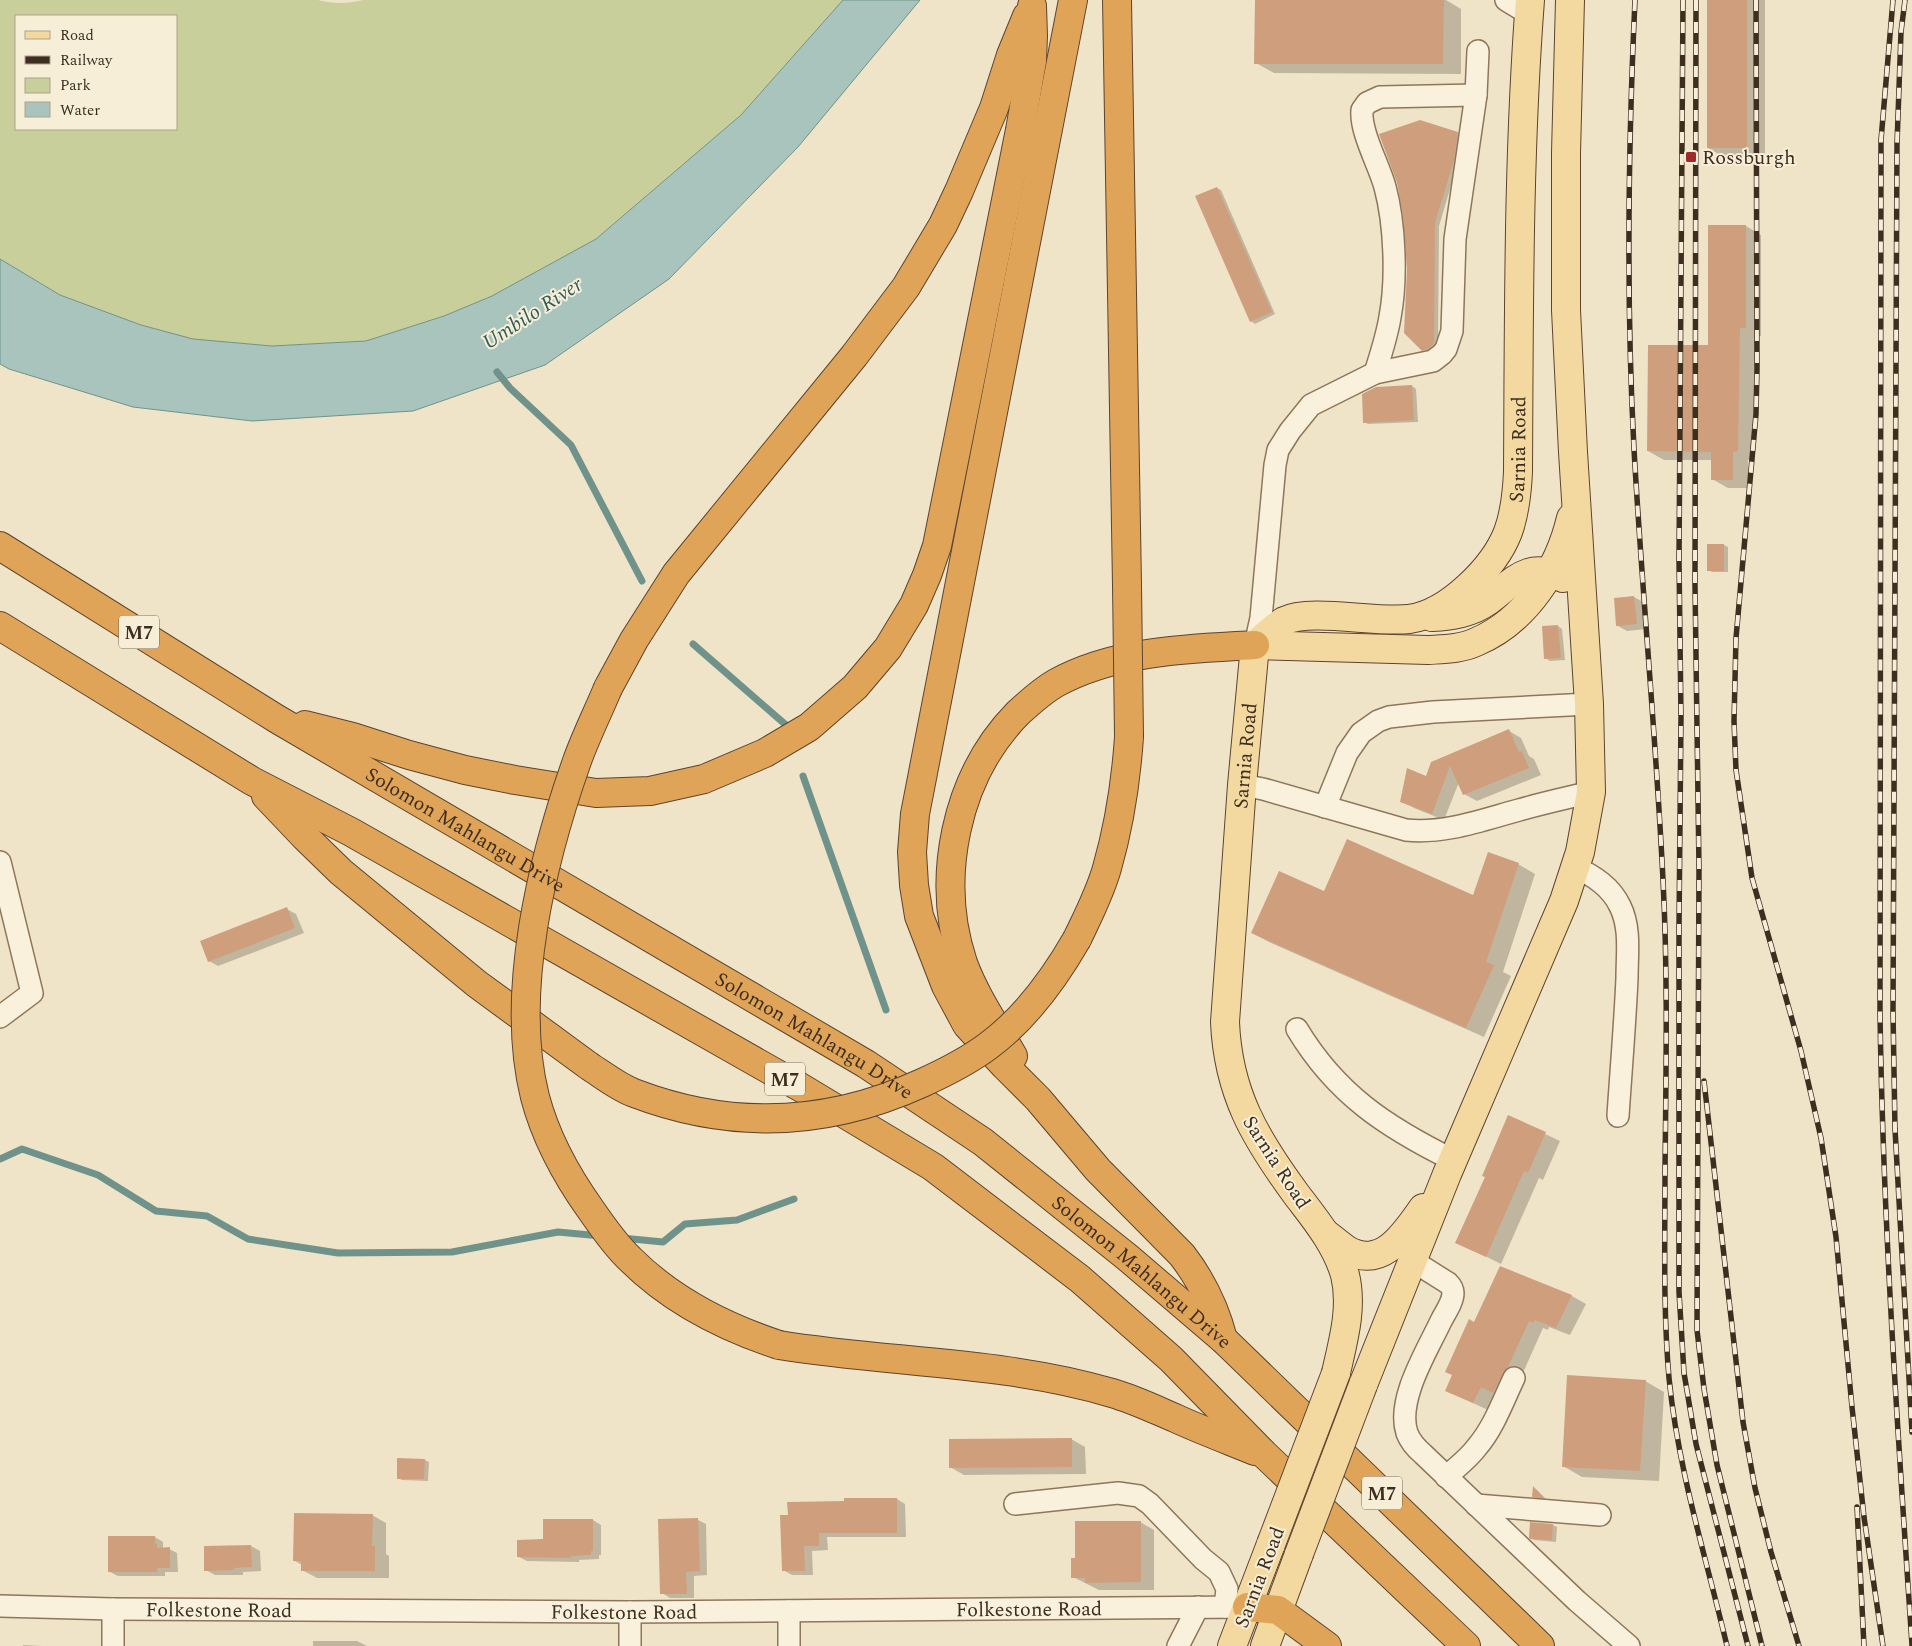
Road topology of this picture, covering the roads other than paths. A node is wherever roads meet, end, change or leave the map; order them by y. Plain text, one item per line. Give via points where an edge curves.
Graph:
1 (1073, 0) edge
2 (1116, 0) edge
3 (1506, 0) edge
4 (1570, 0) edge
5 (1032, 3) edge
6 (1529, 7) edge
7 (1478, 51) dead end
8 (1476, 95) junction
9 (1375, 373) junction
10 (1576, 498) junction
11 (0, 546) edge
12 (1550, 572) junction
13 (1581, 589) junction
14 (1421, 617) junction
15 (0, 626) edge
16 (1255, 645) junction
17 (1588, 704) junction
18 (277, 719) junction
19 (252, 781) junction
20 (1242, 785) junction
21 (1591, 792) junction
22 (1325, 807) junction
23 (0, 862) edge
24 (1575, 867) junction
25 (0, 1017) edge
26 (1297, 1028) dead end
27 (1038, 1099) junction
28 (1618, 1116) dead end
29 (1450, 1167) junction
30 (1324, 1233) junction
31 (1413, 1261) junction
32 (1224, 1339) junction
33 (1514, 1378) dead end
34 (1264, 1454) junction
35 (1446, 1477) junction
36 (1015, 1504) dead end
37 (1476, 1505) junction
38 (1600, 1515) dead end
39 (0, 1606) edge
40 (1198, 1607) junction
41 (1236, 1607) junction
42 (113, 1609) junction
43 (1278, 1610) junction
44 (789, 1611) junction
45 (630, 1612) junction
46 (113, 1646) edge
47 (630, 1646) edge
48 (789, 1646) edge
49 (1178, 1646) edge
50 (1232, 1646) edge
51 (1265, 1646) edge
52 (1327, 1646) edge
53 (1466, 1646) edge
54 (1540, 1646) edge
55 (1629, 1646) edge

1 - 27 highway via 917,805 912,852 919,916 946,986 967,1025
2 - 19 highway, bridge via 1127,585 1127,762 1118,826 1094,903 1077,938 1046,987 1013,1024 988,1046 959,1064 878,1102 846,1110 790,1118 735,1118 688,1110 632,1093 589,1066 477,984 341,872
3 - 6 street
4 - 10 main road, Sarnia Road via 1566,310
5 - 18 highway via 1032,62 1022,120 937,546 910,611 888,648 855,686 809,727 765,753 704,779 650,790 596,793 515,780
5 - 34 highway, bridge via 963,182 943,225 906,287 860,349 676,574 608,688 578,759 550,850 530,948 527,1049 535,1097 549,1138 569,1179 629,1259 695,1309 746,1334 779,1345 832,1354 1021,1373 1113,1393
6 - 14 main road, Sarnia Road via 1525,62 1516,502 1507,534 1485,568 1446,604
7 - 8 street
8 - 9 street via 1458,209 1450,341 1433,362
8 - 9 street via 1380,97 1366,103 1362,110 1364,125 1385,184 1392,225 1391,316
9 - 16 street via 1310,405 1278,450 1261,618
10 - 12 main road via 1561,552
10 - 13 main road, Sarnia Road
11 - 18 highway, Solomon Mahlangu Drive / M7
12 - 13 main road
12 - 14 main road via 1520,576 1488,601 1470,610 1450,616
12 - 16 main road via 1538,591 1509,622 1475,643 1453,649
13 - 17 main road, Sarnia Road
14 - 16 main road, Sarnia Road via 1362,619 1309,615 1284,621
15 - 19 highway, M7
16 - 20 main road, Sarnia Road
16 - 27 highway via 1130,657 1057,682 1003,729 982,760 957,826 951,892 954,925 973,986
17 - 21 main road, Sarnia Road
17 - 22 street via 1434,712 1378,721 1361,733 1347,753
18 - 32 highway, Solomon Mahlangu Drive / M7 via 745,992 920,1099 983,1142
19 - 34 highway, M7 via 368,842 800,1087 933,1167 1080,1279 1172,1359
20 - 22 street
20 - 30 main road, Sarnia Road via 1225,1022 1229,1065 1240,1102 1258,1137
21 - 22 street via 1464,826 1425,831 1406,830
21 - 24 main road, Sarnia Road
23 - 25 street via 32,993
24 - 28 street via 1607,888 1616,898 1625,919 1626,992
24 - 29 main road, Sarnia Road via 1564,901
26 - 29 street via 1310,1051 1345,1091 1386,1124
27 - 32 highway via 1098,1170 1194,1270 1208,1294
29 - 30 main road via 1398,1242 1379,1254 1364,1256
29 - 31 main road, Sarnia Road
30 - 41 main road, Sarnia Road, bridge via 1340,1262 1347,1299 1347,1321 1336,1373 1271,1544
31 - 35 street via 1448,1283 1453,1293 1411,1386 1404,1414 1411,1441
31 - 43 main road, Sarnia Road, bridge
32 - 54 highway, Solomon Mahlangu Drive / M7
33 - 35 street via 1482,1442
34 - 53 highway, M7
35 - 37 street
36 - 41 street via 1118,1493 1139,1496 1218,1572
37 - 38 street
37 - 55 street
39 - 42 street, Folkestone Road
40 - 41 street, Folkestone Road
40 - 44 street, Folkestone Road
40 - 49 street
41 - 43 highway
41 - 50 main road, Sarnia Road
42 - 45 street, Folkestone Road
42 - 46 street
43 - 51 main road, Sarnia Road
43 - 52 highway
44 - 45 street, Folkestone Road
44 - 48 street
45 - 47 street

